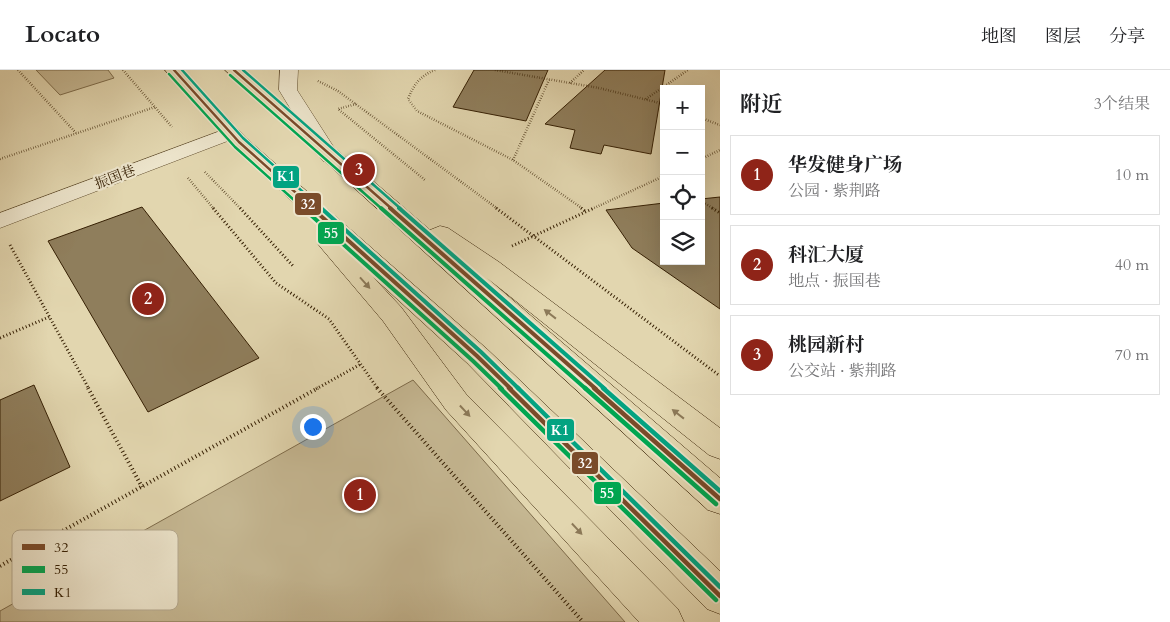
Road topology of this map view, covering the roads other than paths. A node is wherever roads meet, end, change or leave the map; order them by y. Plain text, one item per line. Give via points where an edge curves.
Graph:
1 (174, 70) edge
2 (234, 70) edge
3 (289, 70) edge
4 (235, 138) junction
5 (330, 156) junction
6 (0, 221) edge
7 (719, 445) edge
8 (720, 499) edge
9 (720, 596) edge
10 (665, 622) edge

1 - 4 main road
2 - 5 main road
3 - 5 street via 288,90
4 - 6 street, 振国巷 via 182,163
4 - 9 main road via 477,356
4 -> 10 main road via 392,314 456,402
7 -> 5 main road via 480,261
5 - 8 main road

